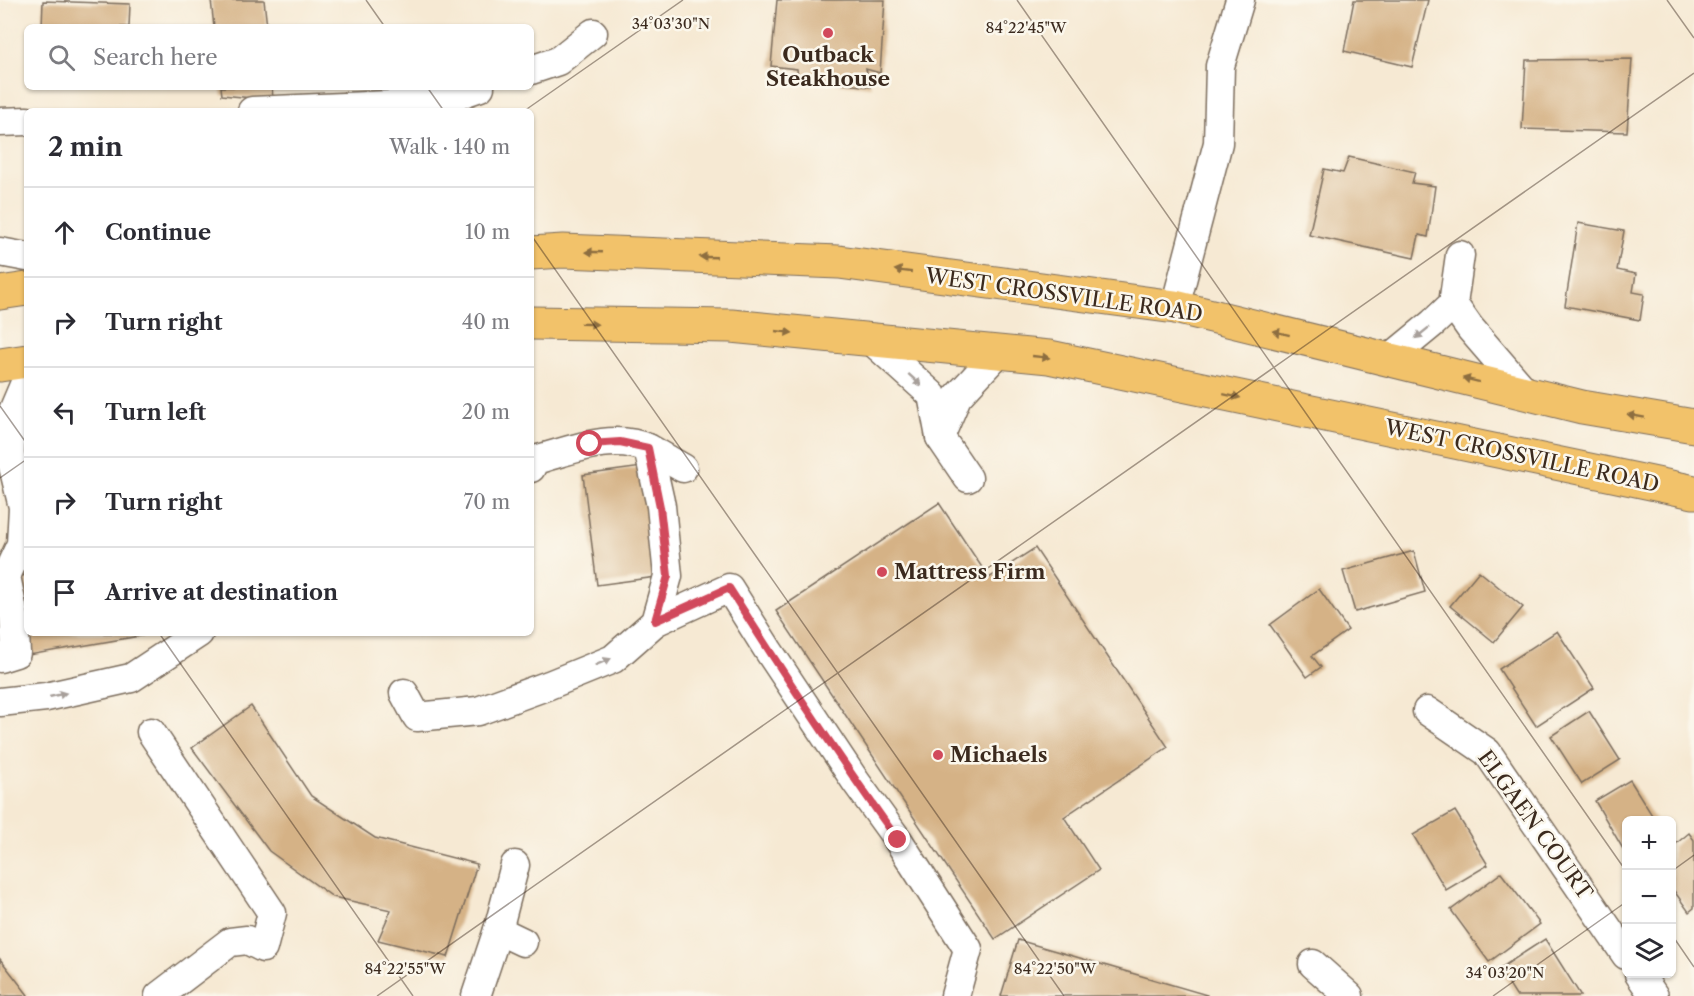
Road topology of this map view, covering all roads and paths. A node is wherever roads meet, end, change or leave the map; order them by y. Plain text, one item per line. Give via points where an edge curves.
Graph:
1 (1240, 0) edge
2 (593, 33) dead end
3 (534, 69) edge
4 (473, 90) edge
5 (434, 107) edge
6 (388, 108) edge
7 (24, 121) edge
8 (0, 122) edge
9 (0, 252) edge
10 (534, 253) edge
11 (1460, 255) dead end
12 (24, 256) edge
13 (24, 289) edge
14 (0, 293) edge
15 (1453, 304) junction
16 (1175, 307) junction
17 (534, 323) edge
18 (872, 340) junction
19 (999, 352) junction
20 (1389, 360) junction
21 (24, 361) edge
22 (0, 365) edge
23 (24, 385) edge
24 (1527, 393) junction
25 (1694, 426) edge
26 (940, 437) junction
27 (5, 447) edge
28 (648, 448) junction
29 (534, 462) edge
30 (683, 468) dead end
31 (968, 478) dead end
32 (1694, 492) edge
33 (17, 509) edge
34 (655, 621) junction
35 (194, 636) edge
36 (0, 658) edge
37 (404, 693) dead end
38 (0, 702) edge
39 (1427, 711) dead end
40 (151, 732) dead end
41 (515, 865) dead end
42 (1622, 949) edge
43 (1313, 964) dead end
44 (1642, 978) edge
45 (159, 996) edge
46 (476, 996) edge
47 (955, 996) edge
48 (1349, 996) edge
49 (1654, 996) edge

1 - 16 street via 1220,66 1218,143
2 - 3 street via 558,61
4 - 5 street
5 - 6 street
7 - 8 street
9 - 12 street
16 -> 10 main road, WEST CROSSVILLE ROAD via 839,262
11 - 15 street
13 - 14 main road
15 -> 20 street
15 - 24 street
20 -> 16 main road, WEST CROSSVILLE ROAD
17 -> 18 main road, WEST CROSSVILLE ROAD via 731,327
18 - 19 main road, WEST CROSSVILLE ROAD
18 -> 26 street via 932,395
19 - 26 street via 957,397
19 -> 32 main road, WEST CROSSVILLE ROAD via 1049,357
24 -> 20 main road, WEST CROSSVILLE ROAD
21 - 22 main road
23 - 27 street
25 -> 24 main road, WEST CROSSVILLE ROAD via 1582,407
26 - 31 street
27 - 33 street
28 - 29 street via 620,442 590,444
28 - 30 street
28 - 34 street via 668,576
33 - 36 street via 21,544 6,576 16,653
37 -> 34 street via 417,717 478,711 613,658
34 - 47 street via 729,588 968,949
38 -> 35 street via 46,698 131,678
39 - 42 street, ELGAEN COURT via 1487,752
40 - 45 street via 272,913 263,948 247,940 230,942
41 - 46 street via 511,936
43 - 48 street
44 - 49 street

